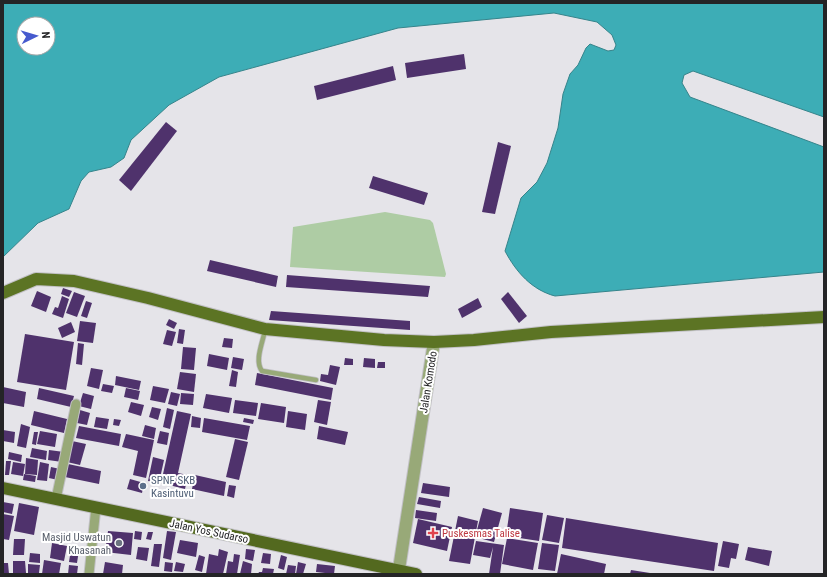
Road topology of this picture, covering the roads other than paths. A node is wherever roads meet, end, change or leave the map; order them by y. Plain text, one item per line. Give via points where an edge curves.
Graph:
1 (3, 293) edge
2 (824, 317) edge
3 (265, 329) junction
4 (434, 342) junction
5 (316, 380) dead end
6 (76, 404) dead end
7 (3, 488) edge
8 (56, 499) junction
9 (96, 507) junction
10 (399, 569) junction
11 (89, 574) edge
12 (416, 574) edge

1 - 3 main road, Jalan Komodo via 36,279 74,281
2 - 4 main road via 551,332
3 - 4 main road, Jalan Komodo
3 - 5 lane via 258,367 262,371
4 - 10 street, Jalan Komodo
6 - 8 street
7 - 8 highway, Jalan Yos Sudarso
8 - 9 highway, Jalan Yos Sudarso
9 - 10 highway, Jalan Yos Sudarso
9 - 11 street
10 - 12 highway, Jalan Yos Sudarso

